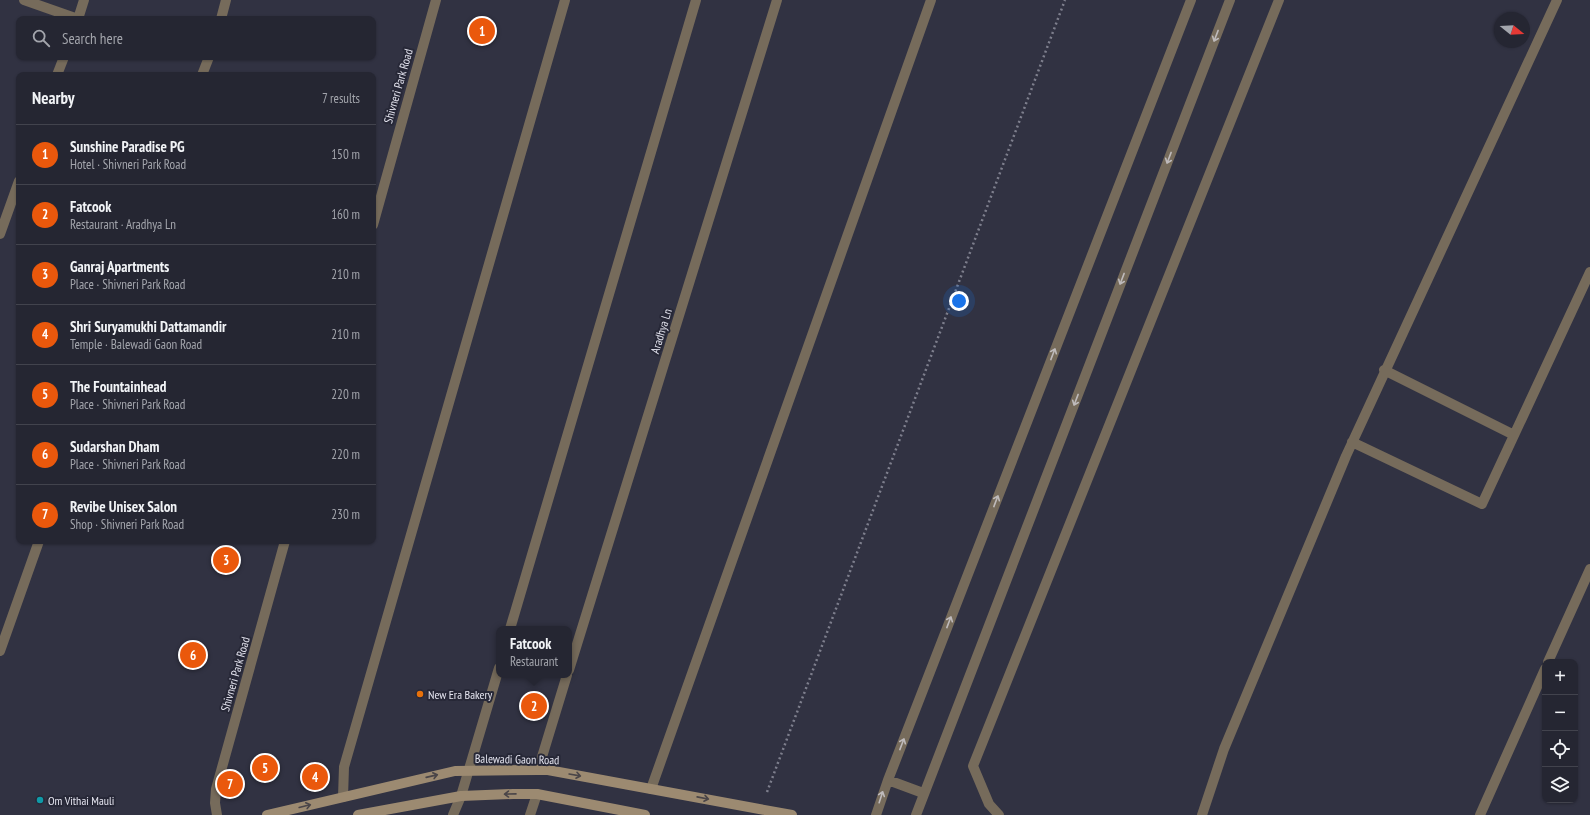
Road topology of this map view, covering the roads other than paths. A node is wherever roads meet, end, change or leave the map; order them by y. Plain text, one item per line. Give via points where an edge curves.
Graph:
1 (24, 0) edge
2 (84, 0) edge
3 (226, 0) edge
4 (436, 0) edge
5 (564, 0) edge
6 (696, 0) edge
7 (777, 0) edge
8 (931, 0) edge
9 (1191, 0) edge
10 (1230, 0) edge
11 (1278, 0) edge
12 (1557, 0) edge
13 (69, 16) edge
14 (79, 16) edge
15 (222, 16) edge
16 (63, 60) edge
17 (208, 60) edge
18 (58, 72) edge
19 (203, 72) edge
20 (16, 189) edge
21 (376, 215) edge
22 (0, 234) edge
23 (1590, 272) edge
24 (1384, 370) junction
25 (1514, 435) junction
26 (1352, 442) junction
27 (38, 544) edge
28 (284, 544) edge
29 (1590, 569) edge
30 (511, 626) edge
31 (0, 652) edge
32 (1549, 659) edge
33 (572, 660) edge
34 (1542, 677) edge
35 (496, 678) edge
36 (567, 678) edge
37 (538, 770) junction
38 (468, 771) junction
39 (888, 780) junction
40 (651, 789) junction
41 (924, 793) junction
42 (538, 794) junction
43 (461, 796) junction
44 (343, 797) junction
45 (616, 812) edge
46 (633, 814) edge
47 (217, 815) edge
48 (267, 815) edge
49 (358, 815) edge
50 (453, 815) edge
51 (530, 815) edge
52 (646, 815) edge
53 (792, 815) edge
54 (876, 815) edge
55 (916, 815) edge
56 (999, 815) edge
57 (1202, 815) edge
58 (1480, 815) edge

1 - 13 street
2 - 14 street
3 - 15 street
4 - 21 street, Shivneri Park Road
5 - 44 street via 344,767
6 - 30 street
7 - 33 street, Aradhya Ln
8 - 40 street
39 -> 9 street
10 -> 41 street
11 - 56 street via 973,766 989,804
12 - 24 street
16 - 18 street
17 - 19 street
20 - 22 street
23 - 25 street
24 - 25 street
24 - 26 street
25 - 26 street via 1482,504
26 - 57 street via 1224,749
27 - 31 street
28 - 47 street, Shivneri Park Road via 216,789 214,803
29 - 32 street
34 - 58 street
35 - 38 street
36 - 37 street
37 - 38 main road, Balewadi Gaon Road
37 -> 40 main road, Balewadi Gaon Road
38 - 43 street
44 -> 38 main road, Balewadi Gaon Road via 454,771
39 - 41 street
54 -> 39 street
40 -> 53 main road, Balewadi Gaon Road
41 - 55 street
42 -> 43 main road
42 - 45 main road
42 - 51 street
43 - 49 main road
43 - 50 street
48 -> 44 main road, Balewadi Gaon Road
45 - 46 main road
46 - 52 main road

